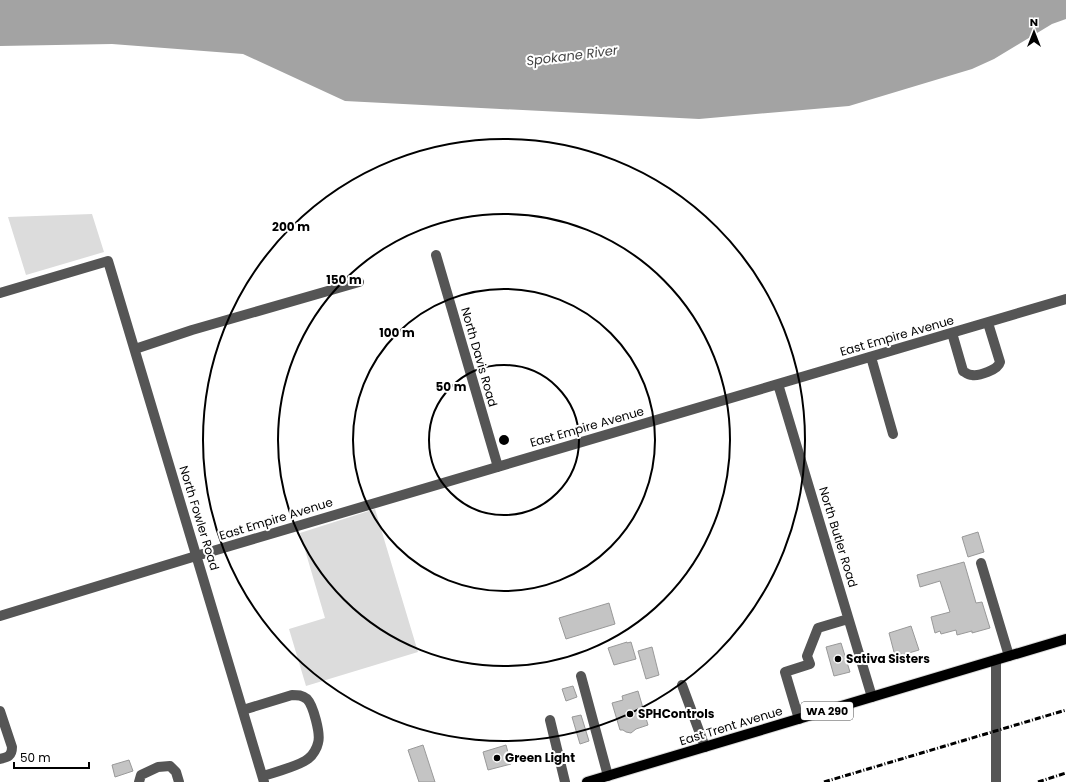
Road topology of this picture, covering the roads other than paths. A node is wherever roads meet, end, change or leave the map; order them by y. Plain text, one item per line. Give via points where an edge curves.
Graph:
1 (436, 255) dead end
2 (359, 282) dead end
3 (0, 293) edge
4 (1066, 299) edge
5 (988, 323) junction
6 (952, 333) junction
7 (135, 349) junction
8 (871, 357) junction
9 (778, 384) junction
10 (892, 434) dead end
11 (498, 467) junction
12 (196, 556) junction
13 (981, 563) dead end
14 (0, 616) edge
15 (848, 619) junction
16 (1066, 639) edge
17 (1009, 656) junction
18 (996, 660) junction
19 (581, 676) dead end
20 (682, 685) dead end
21 (872, 698) junction
22 (243, 710) junction
23 (0, 711) edge
24 (799, 719) junction
25 (550, 720) dead end
26 (705, 747) junction
27 (0, 759) edge
28 (608, 776) junction
29 (264, 779) edge
30 (139, 782) edge
31 (179, 782) edge
32 (565, 782) edge
33 (587, 782) edge
34 (996, 782) edge

1 - 11 street, North Davis Road
2 - 7 street
3 - 7 street, North Fowler Road via 108,261
4 - 5 street, East Empire Avenue
5 - 6 street, East Empire Avenue
5 - 6 street via 1000,362 994,370 966,374
6 - 8 street, East Empire Avenue
7 - 12 street, North Fowler Road
8 - 9 street, East Empire Avenue
8 - 10 street
9 - 11 street, East Empire Avenue
9 - 15 street, North Butler Road
11 - 12 street, East Empire Avenue
12 - 14 street, East Empire Avenue
12 - 22 street, North Fowler Road
13 - 17 street
15 - 21 street, North Butler Road
15 - 24 street via 818,628 807,656 810,664 785,672
16 - 17 main road, East Trent Avenue / WA 290
17 - 18 main road, East Trent Avenue / WA 290
18 - 21 main road, East Trent Avenue / WA 290
18 - 34 street
19 - 28 street
20 - 26 street
21 - 24 main road, East Trent Avenue / WA 290
22 - 29 street, North Fowler Road
22 - 29 street via 292,695 301,695 308,700 316,722 319,742 308,760
23 - 27 street via 12,752 8,757
24 - 26 main road, East Trent Avenue / WA 290
25 - 32 street
26 - 28 main road, East Trent Avenue / WA 290
28 - 33 main road, East Trent Avenue / WA 290
30 - 31 street via 141,775 158,767 170,766 176,772

